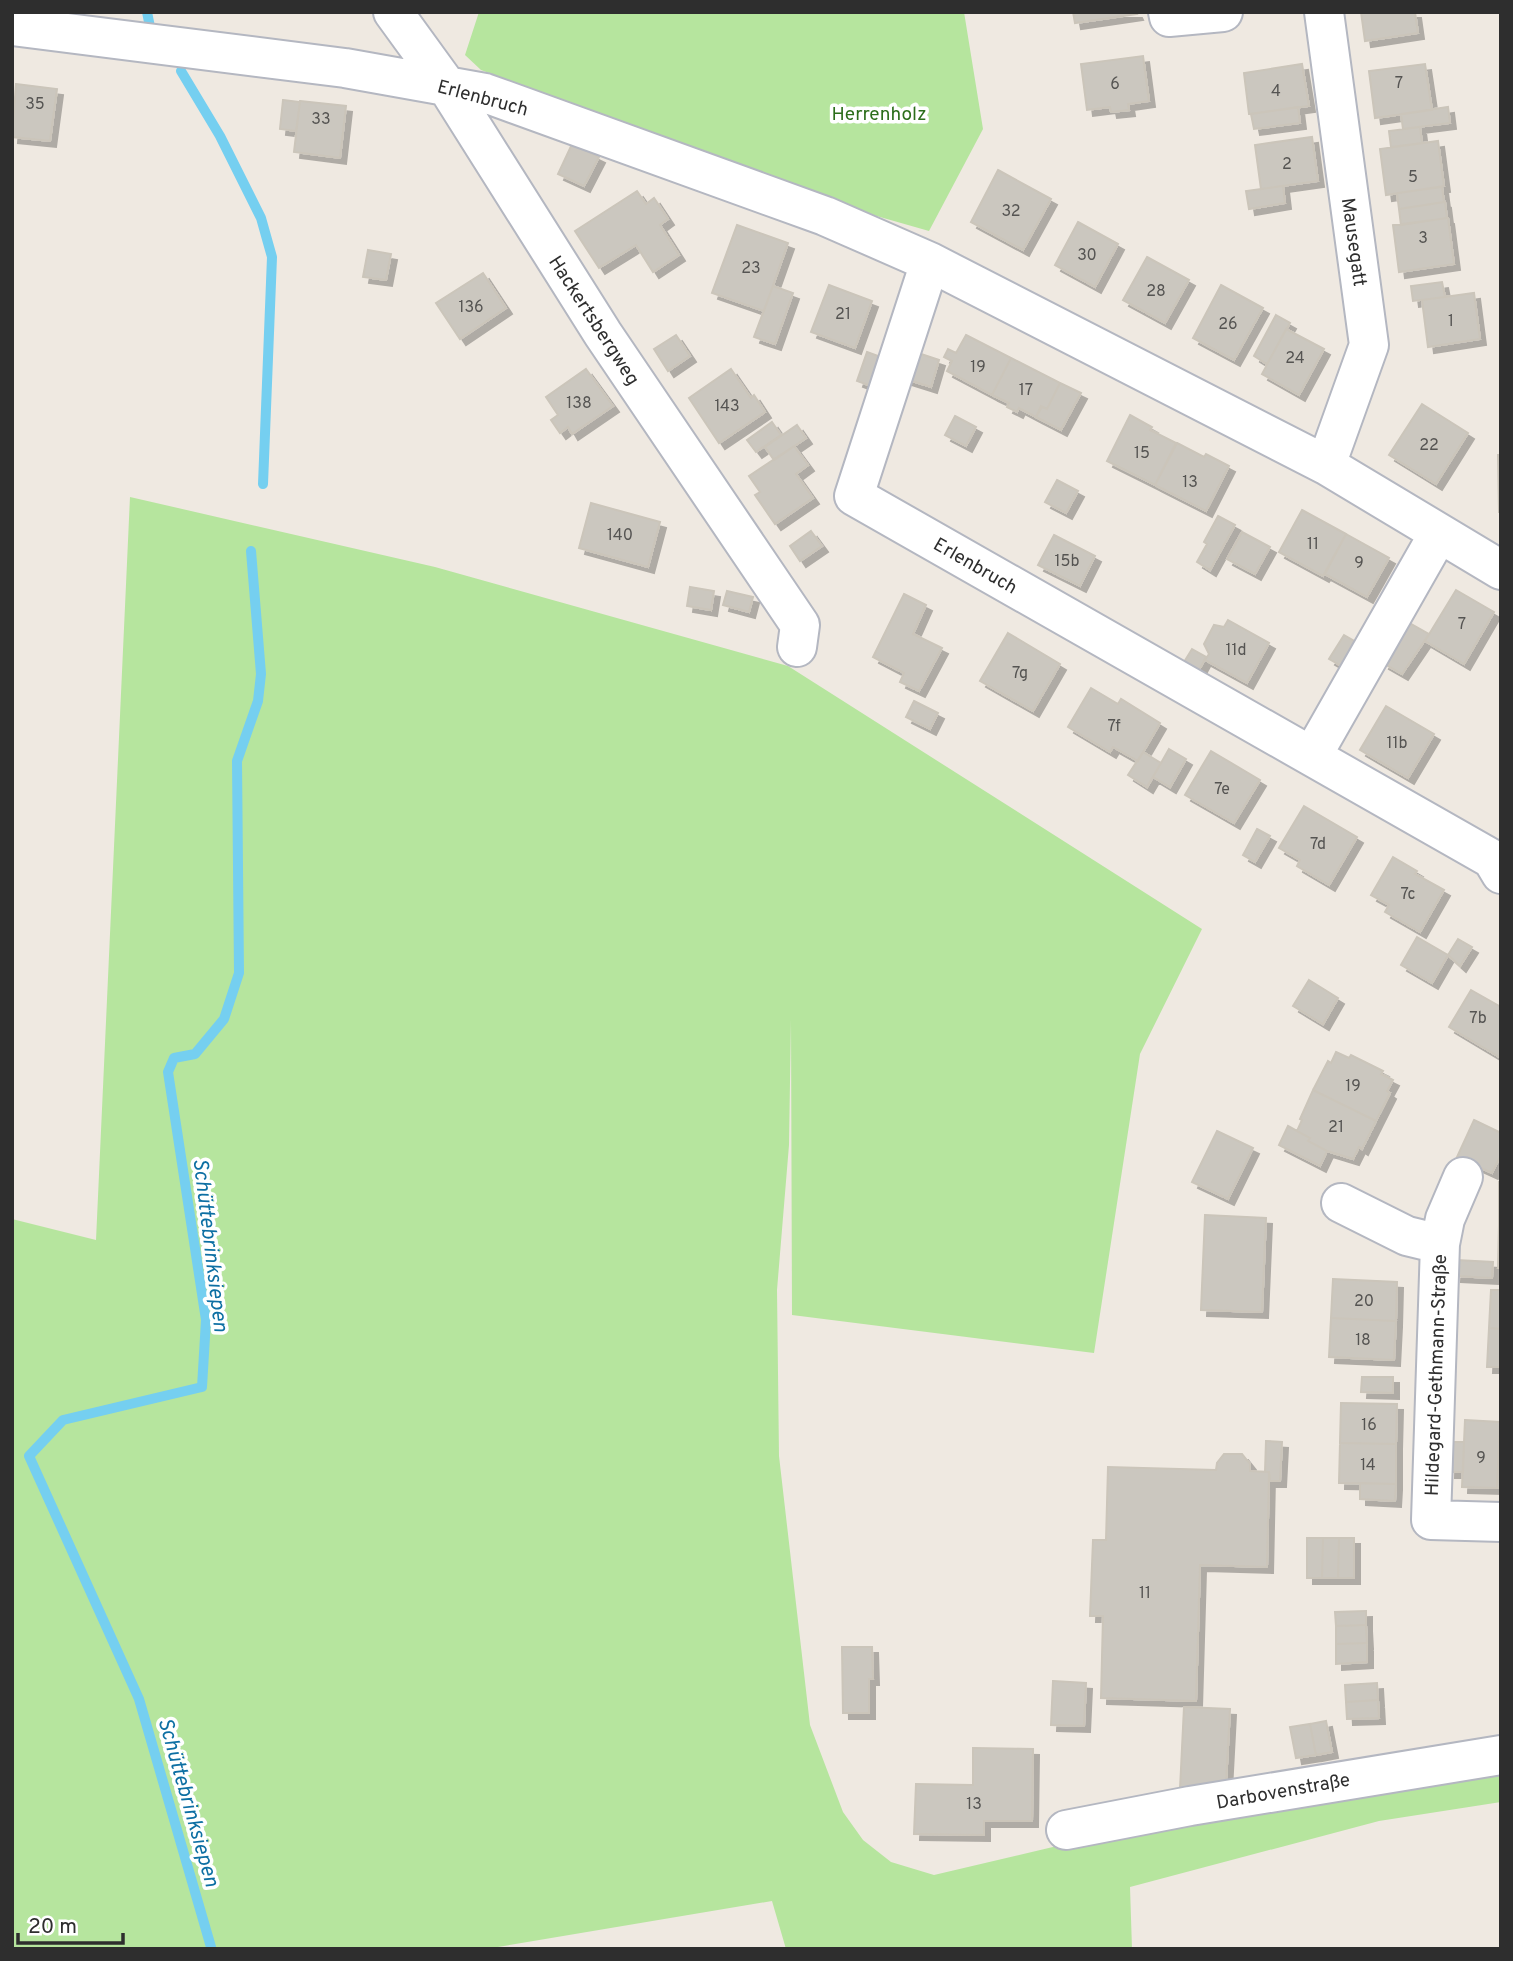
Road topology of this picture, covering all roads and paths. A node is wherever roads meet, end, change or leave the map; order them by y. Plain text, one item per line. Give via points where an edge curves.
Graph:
1 (393, 12) edge
2 (1168, 12) edge
3 (1223, 12) edge
4 (1324, 12) edge
5 (12, 26) edge
6 (446, 85) junction
7 (930, 262) junction
8 (1326, 465) junction
9 (1439, 533) junction
10 (1501, 570) edge
11 (799, 636) dead end
12 (1312, 756) junction
13 (1501, 874) edge
14 (1463, 1177) dead end
15 (1341, 1203) dead end
16 (1440, 1244) junction
17 (1501, 1522) edge
18 (1501, 1755) edge
19 (1066, 1830) dead end

1 - 6 street, Hackertsbergweg
2 - 3 street via 1169,17
4 - 8 street, Mausegatt via 1369,345
5 - 6 street, Erlenbruch
6 - 7 street, Erlenbruch via 485,93 825,216
6 - 11 street, Hackertsbergweg
7 - 8 street, Erlenbruch
7 - 12 street, Erlenbruch via 854,496
8 - 9 street, Erlenbruch
9 - 10 street, Erlenbruch
9 - 12 street
12 - 13 street, Erlenbruch via 1492,859
14 - 16 street, Hildegard-Gethmann-Straße
15 - 16 street, Hildegard-Gethmann-Straße via 1407,1236
16 - 17 street, Hildegard-Gethmann-Straße via 1431,1520
18 - 19 street, Darbovenstraße

